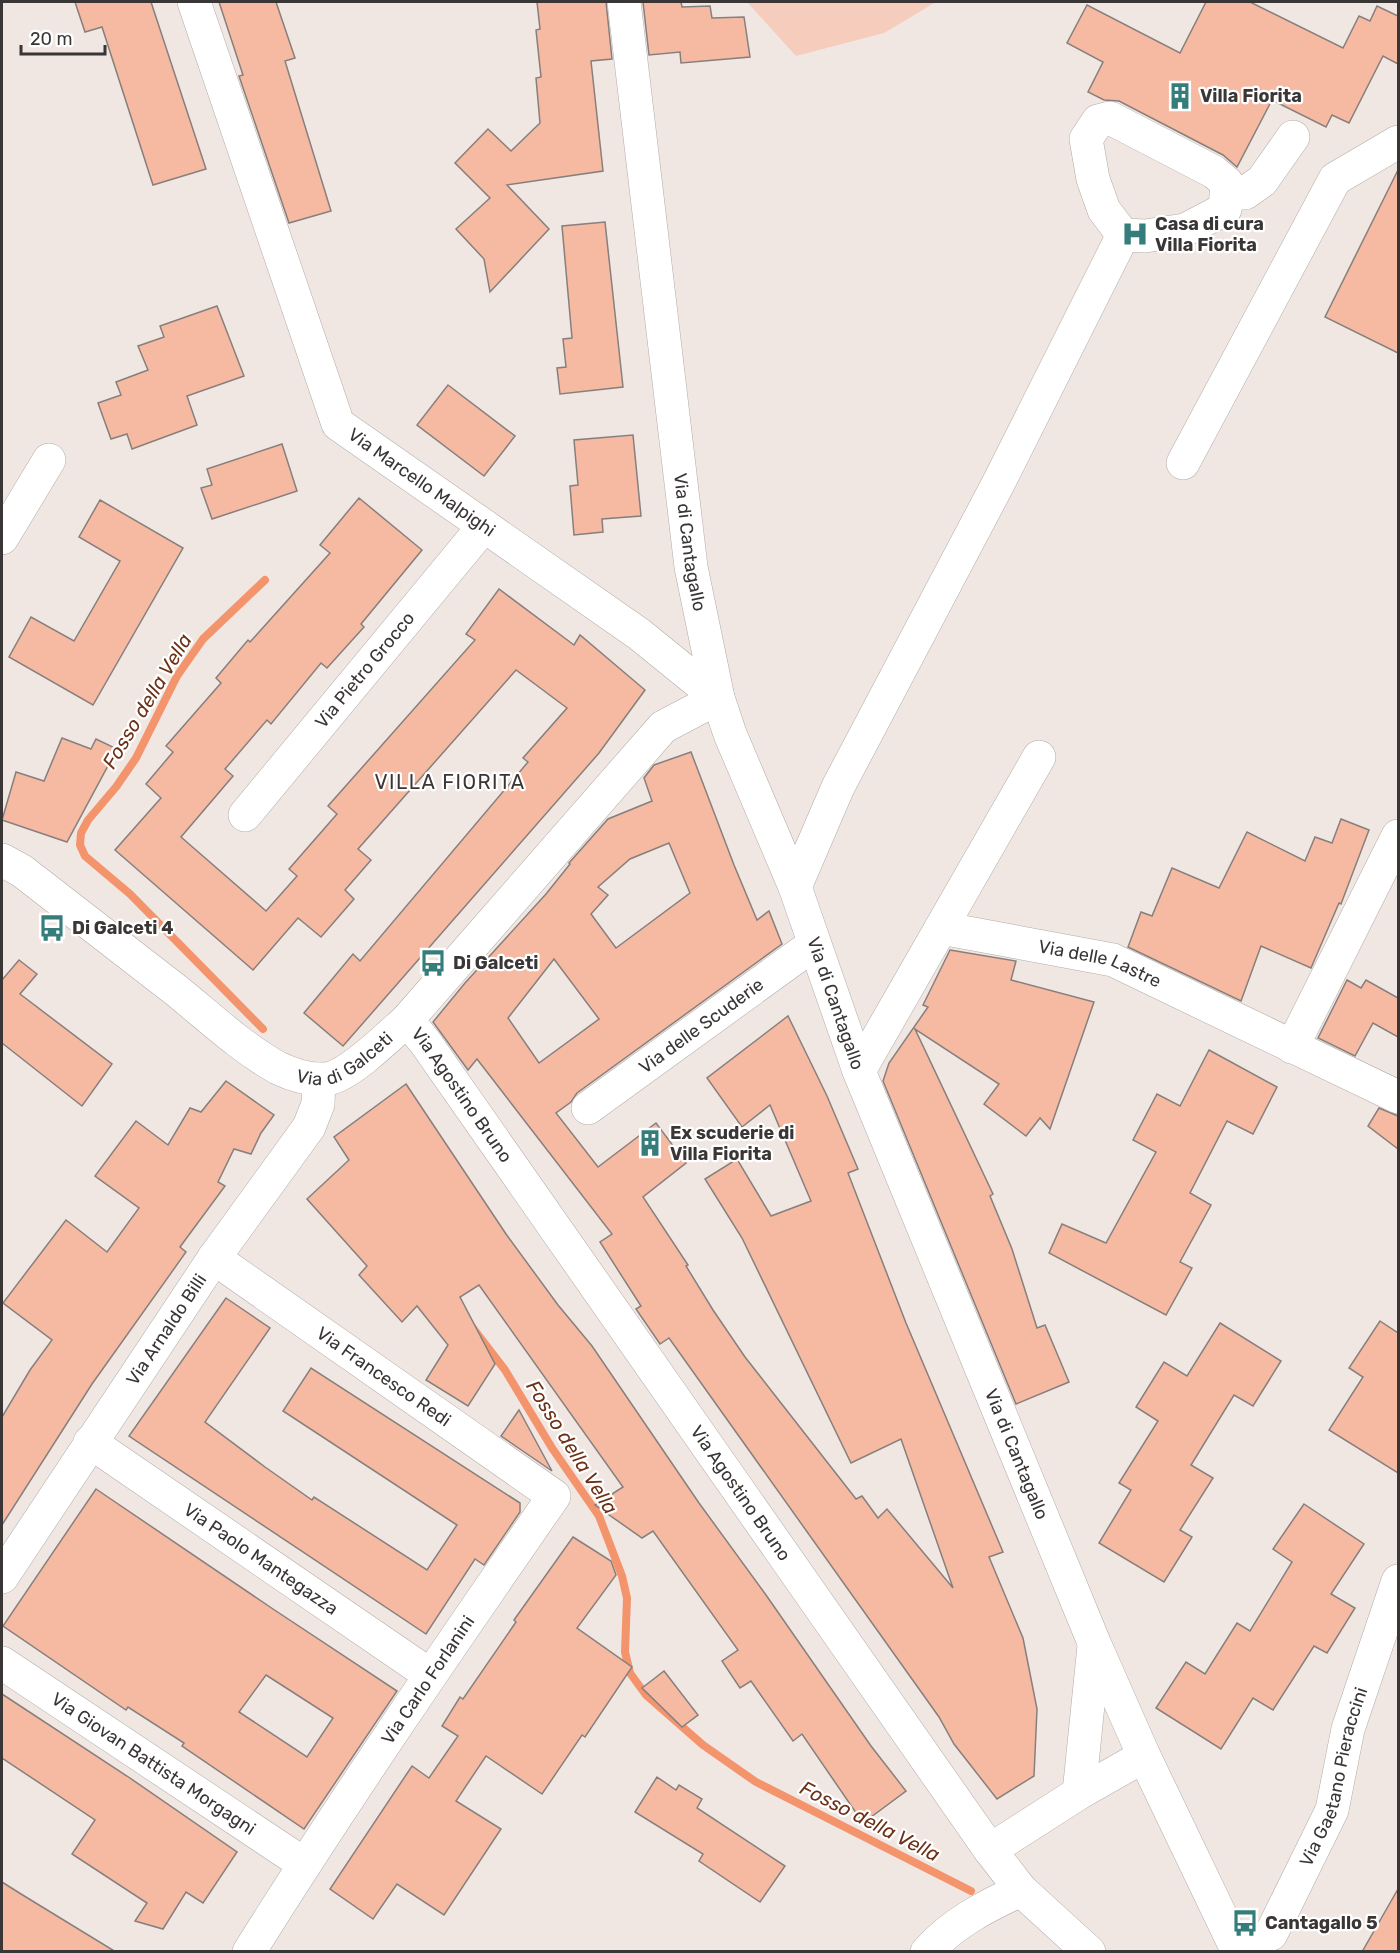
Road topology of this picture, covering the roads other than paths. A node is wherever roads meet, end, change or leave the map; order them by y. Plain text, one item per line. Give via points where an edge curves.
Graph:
1 (194, 2) edge
2 (624, 2) edge
3 (1293, 137) dead end
4 (1398, 142) edge
5 (1228, 194) junction
6 (1123, 235) junction
7 (49, 460) dead end
8 (1183, 463) dead end
9 (484, 526) junction
10 (2, 538) edge
11 (718, 698) junction
12 (1039, 757) dead end
13 (245, 815) dead end
14 (1398, 836) edge
15 (2, 860) edge
16 (795, 886) junction
17 (941, 928) junction
18 (814, 944) junction
19 (407, 1020) junction
20 (1292, 1047) junction
21 (859, 1071) junction
22 (319, 1079) junction
23 (1398, 1097) edge
24 (588, 1108) dead end
25 (214, 1258) junction
26 (90, 1442) junction
27 (554, 1496) joint
28 (2, 1577) edge
29 (1398, 1581) edge
30 (1095, 1645) junction
31 (2, 1663) edge
32 (430, 1675) junction
33 (1144, 1756) junction
34 (1079, 1793) junction
35 (990, 1850) junction
36 (304, 1864) junction
37 (1021, 1890) junction
38 (1238, 1951) edge
39 (249, 1952) edge
40 (927, 1952) edge
41 (1089, 1952) edge

1 - 9 street, Via Marcello Malpighi via 338,424
2 - 11 street, Via di Cantagallo via 691,567
3 - 5 street via 1262,181 1245,193
4 - 8 street via 1335,179
5 - 6 street via 1225,209 1185,230
5 - 6 street via 1227,183 1214,172 1110,118 1098,121 1086,139 1093,179 1104,210
6 - 16 street via 838,787
7 - 10 street
9 - 11 street, Via Marcello Malpighi via 639,634
9 - 13 street, Via Pietro Grocco
11 - 16 street, Via di Cantagallo
11 - 19 street, Via di Galceti via 663,727
12 - 17 street
14 - 20 street
15 - 22 street, Via di Galceti via 240,1041 278,1067
16 - 18 street, Via di Cantagallo
17 - 20 street, Via delle Lastre via 1113,960
17 - 21 street
18 - 21 street, Via di Cantagallo
18 - 24 street, Via delle Scuderie
19 - 22 street, Via di Galceti via 343,1073
19 - 35 street, Via Agostino Bruno
20 - 23 street, Via delle Lastre
21 - 30 street, Via di Cantagallo
22 - 25 street, Via Arnaldo Billi via 318,1104 309,1127
25 - 26 street, Via Arnaldo Billi
25 - 27 street, Via Francesco Redi
26 - 28 street, Via Arnaldo Billi
26 - 32 street, Via Paolo Mantegazza
27 - 32 street, Via Carlo Forlanini
29 - 38 street, Via Gaetano Pieraccini via 1348,1729 1332,1810 1271,1934
30 - 33 street, Via di Cantagallo
30 - 34 street
31 - 36 street, Via Giovan Battista Morgagni
32 - 36 street, Via Carlo Forlanini
33 - 34 street
33 - 38 street, Via di Cantagallo
34 - 35 street
35 - 37 street, Via Agostino Bruno
36 - 39 street, Via Carlo Forlanini
37 - 40 street via 980,1909 939,1938
37 - 41 street, Via Agostino Bruno

